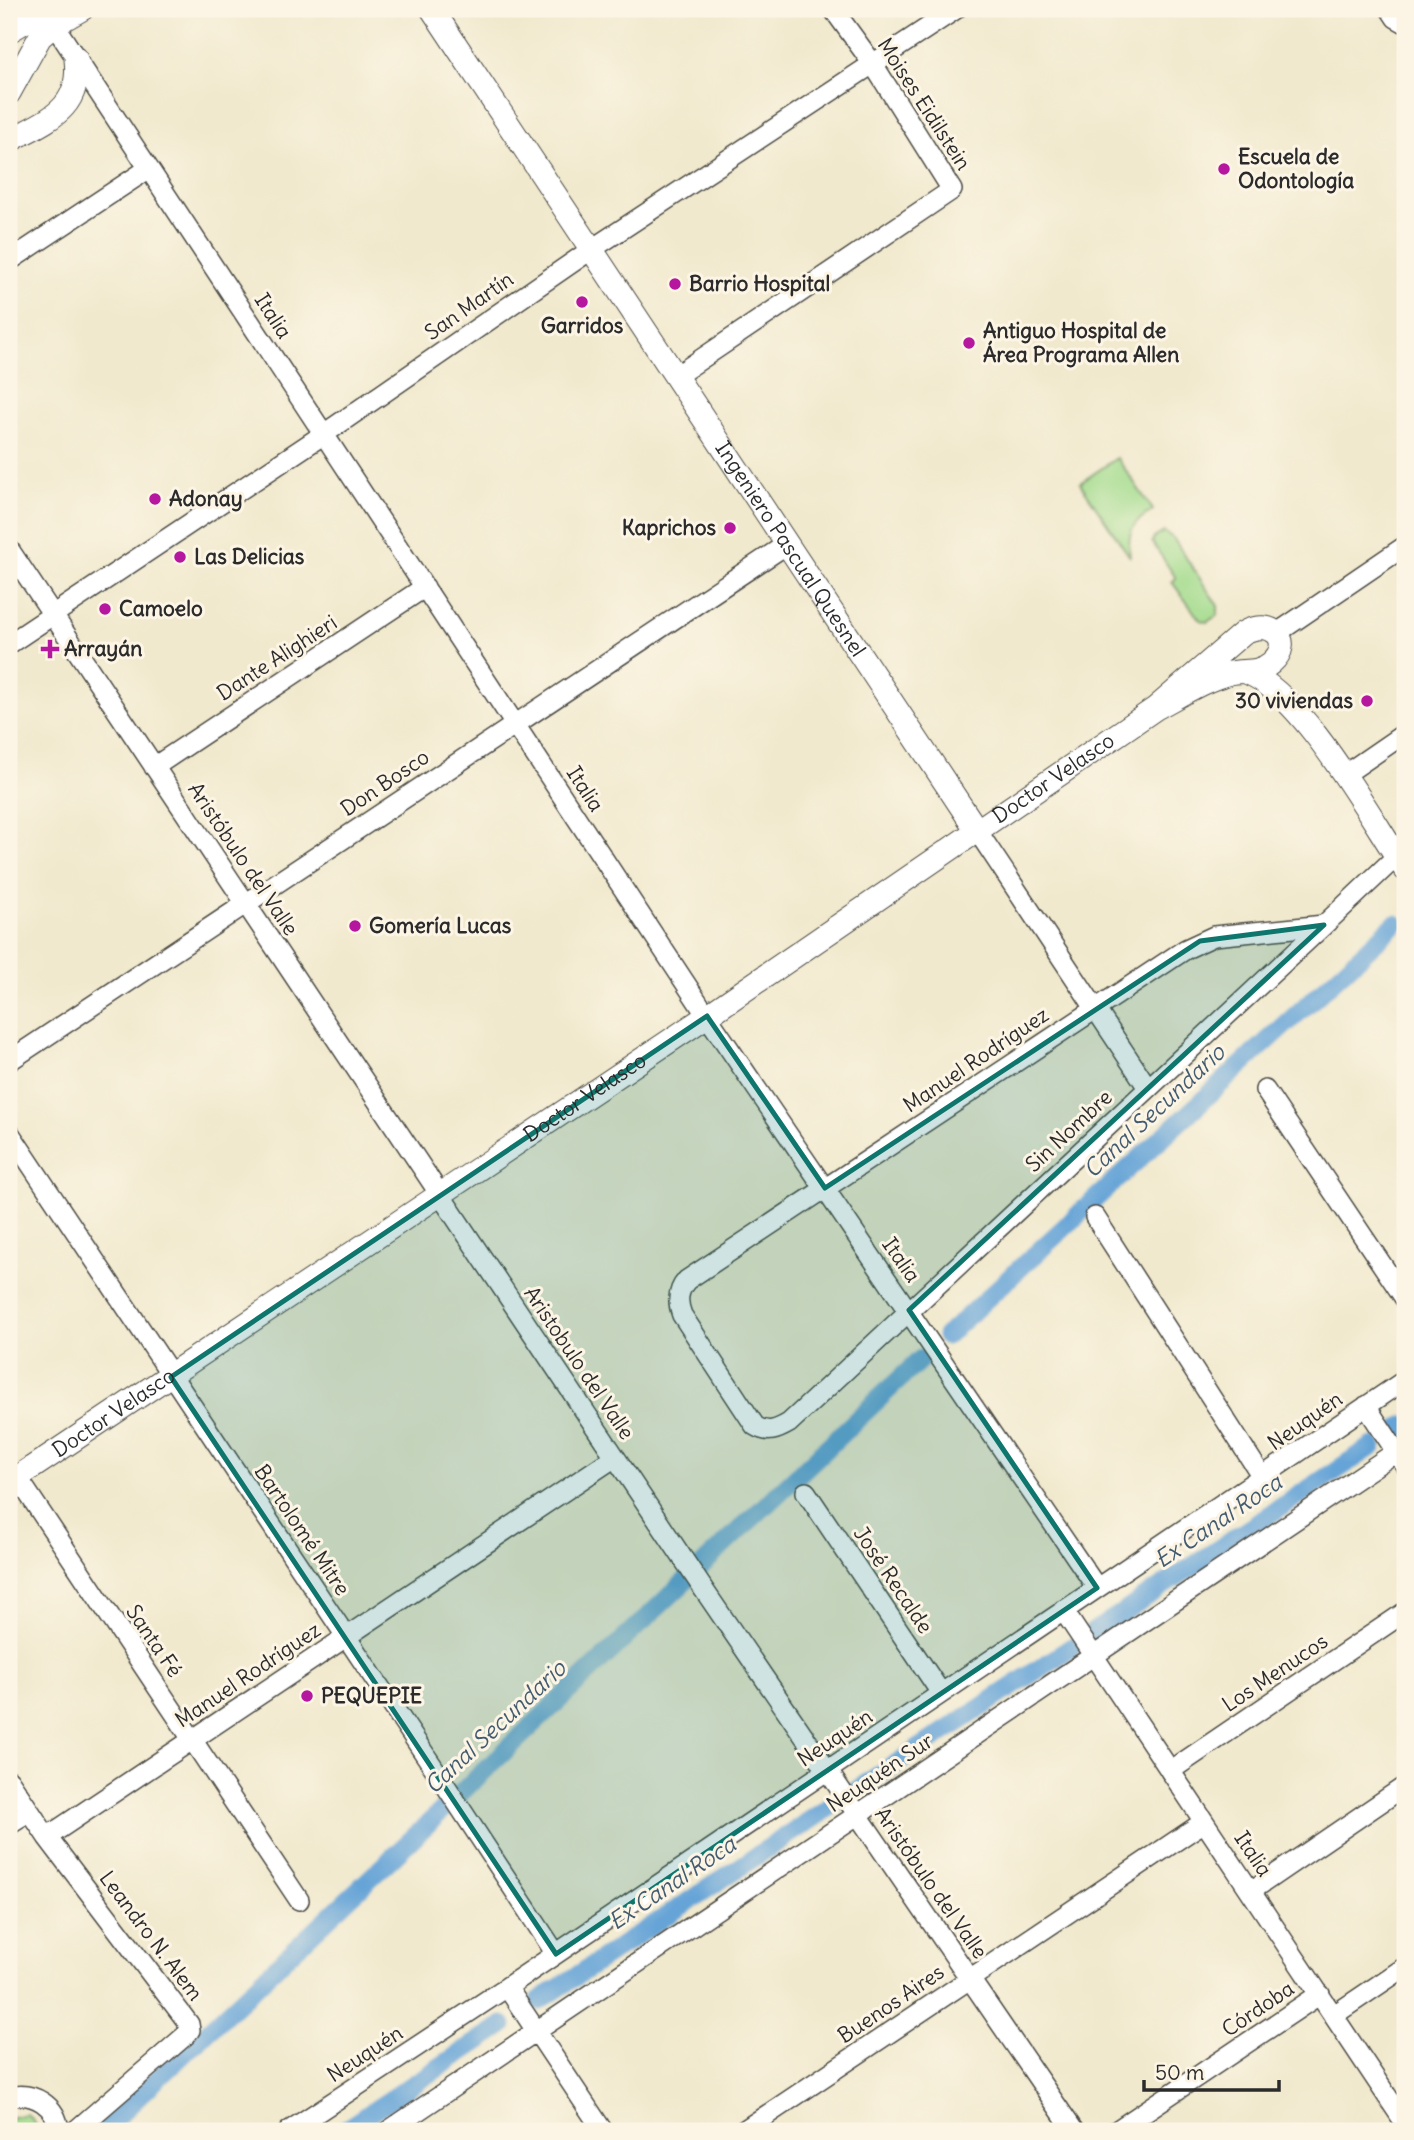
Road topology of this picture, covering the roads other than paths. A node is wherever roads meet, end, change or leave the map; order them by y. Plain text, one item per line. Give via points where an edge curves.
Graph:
1 (82, 9) edge
2 (432, 9) edge
3 (833, 9) edge
4 (956, 9) edge
5 (1390, 9) edge
6 (48, 15) edge
7 (1405, 23) edge
8 (9, 31) edge
9 (76, 59) junction
10 (873, 64) junction
11 (9, 93) edge
12 (9, 141) edge
13 (148, 169) junction
14 (592, 249) junction
15 (9, 261) edge
16 (676, 376) junction
17 (324, 434) junction
18 (787, 544) junction
19 (1405, 546) edge
20 (9, 549) edge
21 (425, 587) junction
22 (53, 614) junction
23 (1234, 641) junction
24 (1278, 642) junction
25 (9, 644) edge
26 (1243, 672) junction
27 (1157, 708) junction
28 (1305, 722) junction
29 (515, 724) junction
30 (1405, 733) edge
31 (154, 766) junction
32 (1344, 775) junction
33 (978, 832) junction
34 (1401, 862) edge
35 (245, 904) junction
36 (1324, 925) junction
37 (1095, 1009) junction
38 (707, 1016) junction
39 (9, 1061) edge
40 (1148, 1088) junction
41 (1265, 1090) dead end
42 (9, 1132) edge
43 (825, 1188) junction
44 (440, 1195) junction
45 (1095, 1217) dead end
46 (1405, 1299) edge
47 (909, 1310) junction
48 (171, 1377) junction
49 (1405, 1380) edge
50 (1366, 1406) junction
51 (767, 1431) joint
52 (615, 1457) junction
53 (1401, 1459) edge
54 (1263, 1478) junction
55 (13, 1480) edge
56 (806, 1492) dead end
57 (1097, 1588) junction
58 (704, 1590) joint
59 (1063, 1610) junction
60 (1405, 1612) edge
61 (346, 1637) junction
62 (1094, 1656) junction
63 (941, 1693) junction
64 (192, 1740) junction
65 (827, 1771) junction
66 (1170, 1771) junction
67 (9, 1780) edge
68 (1405, 1786) edge
69 (30, 1812) junction
70 (857, 1815) junction
71 (1204, 1822) junction
72 (9, 1825) edge
73 (47, 1837) junction
74 (1251, 1891) junction
75 (299, 1900) dead end
76 (556, 1954) junction
77 (1405, 1967) edge
78 (970, 1979) junction
79 (507, 1987) junction
80 (1320, 1994) junction
81 (1334, 2015) junction
82 (537, 2031) junction
83 (9, 2097) edge
84 (1405, 2123) edge
85 (401, 2128) edge
86 (59, 2131) edge
87 (75, 2131) edge
88 (289, 2131) edge
89 (603, 2131) edge
90 (743, 2131) edge
91 (1074, 2131) edge
92 (1116, 2131) edge

1 - 6 main road
2 - 14 main road, Ingeniero Pascual Quesnel
3 - 10 street, Moises Eidilstein
4 - 10 street, San Martín
5 - 7 street
6 - 8 main road
6 - 9 street, Italia
6 - 11 main road
9 - 12 main road via 77,78 66,106
9 - 13 street, Italia
10 - 14 street, San Martín
10 - 16 street, Moises Eidilstein via 952,190
13 - 15 street
13 - 17 street, Italia
14 - 16 main road, Ingeniero Pascual Quesnel
14 - 17 street, San Martín
16 - 18 main road, Ingeniero Pascual Quesnel
17 - 21 street, Italia
17 - 22 street, San Martín
18 - 29 street, Don Bosco
18 - 33 main road, Ingeniero Pascual Quesnel
19 - 24 street, Doctor Velasco
20 - 22 street, Aristóbulo del Valle
21 - 29 street, Italia
21 - 31 street, Dante Alighieri
22 - 25 street, San Martín
22 - 31 street, Aristóbulo del Valle
23 - 24 main road, Doctor Velasco via 1260,626 1269,628
23 - 26 main road via 1229,661
23 - 27 main road, Doctor Velasco
24 - 26 main road, Doctor Velasco via 1275,659 1266,667
24 - 28 main road via 1281,669
26 - 27 main road, Doctor Velasco via 1221,676
26 - 28 main road via 1268,685
27 - 33 main road, Doctor Velasco
28 - 32 main road
29 - 35 street, Don Bosco
29 - 38 street, Italia
30 - 32 street
31 - 35 street, Aristóbulo del Valle
32 - 34 main road
33 - 37 street, Ingeniero Pascual Quesnel
33 - 38 main road, Doctor Velasco
34 - 36 street, Sin Nombre
35 - 39 street, Don Bosco
35 - 44 street, Aristóbulo del Valle
36 - 37 street, Manuel Rodríguez via 1207,939
36 - 40 street, Sin Nombre
37 - 40 street, Ingeniero Pascual Quesnel
37 - 43 street, Manuel Rodríguez
38 - 43 street, Italia
38 - 44 main road, Doctor Velasco
40 - 47 street, Sin Nombre
41 - 46 street
42 - 48 street, Bartolomé Mitre
43 - 47 street, Italia
43 - 51 street, Manuel Rodríguez via 693,1275 679,1292 682,1315 751,1421
44 - 48 main road, Doctor Velasco
44 - 52 street, Aristobulo del Valle
45 - 54 street
47 - 51 street, Sin Nombre via 789,1423
47 - 57 street, Italia
48 - 55 main road, Doctor Velasco
48 - 61 street, Bartolomé Mitre
49 - 50 street, Neuquén
50 - 53 street
50 - 54 street, Neuquén
52 - 58 street, Aristobulo del Valle
52 - 61 street, Manuel Rodríguez
53 - 62 street, Neuquén Sur
54 - 57 street, Neuquén
55 - 64 street, Santa Fé
56 - 63 street, José Recalde
57 - 59 street, Neuquén
58 - 65 street, Aristóbulo del Valle
59 - 62 street, Italia
59 - 63 street, Neuquén
60 - 66 street, Los Menucos
61 - 64 street, Manuel Rodríguez
61 - 76 street, Bartolomé Mitre
62 - 66 street, Italia
62 - 70 street, Neuquén Sur
63 - 65 street, Neuquén
64 - 73 street, Manuel Rodríguez
64 - 75 street, Santa Fé
65 - 70 street, Aristóbulo del Valle
65 - 76 street, Neuquén
66 - 71 street, Italia
67 - 69 street, Leandro N. Alem
68 - 74 street
69 - 72 street
69 - 73 street, Leandro N. Alem
70 - 78 street, Aristóbulo del Valle
70 - 82 street, Neuquén Sur
71 - 74 street, Italia
71 - 78 street, Buenos Aires
73 - 87 street, Leandro N. Alem via 190,2024 186,2035
74 - 80 street, Italia
76 - 79 street, Neuquén
77 - 81 street
78 - 90 street, Buenos Aires
78 - 91 street, Aristóbulo del Valle
79 - 82 street
79 - 88 street, Neuquén
80 - 81 street, Italia
80 - 92 street, Córdoba
81 - 84 street, Italia
82 - 85 street, Neuquén Sur
82 - 89 street
83 - 86 street via 30,2095 40,2100 55,2117

